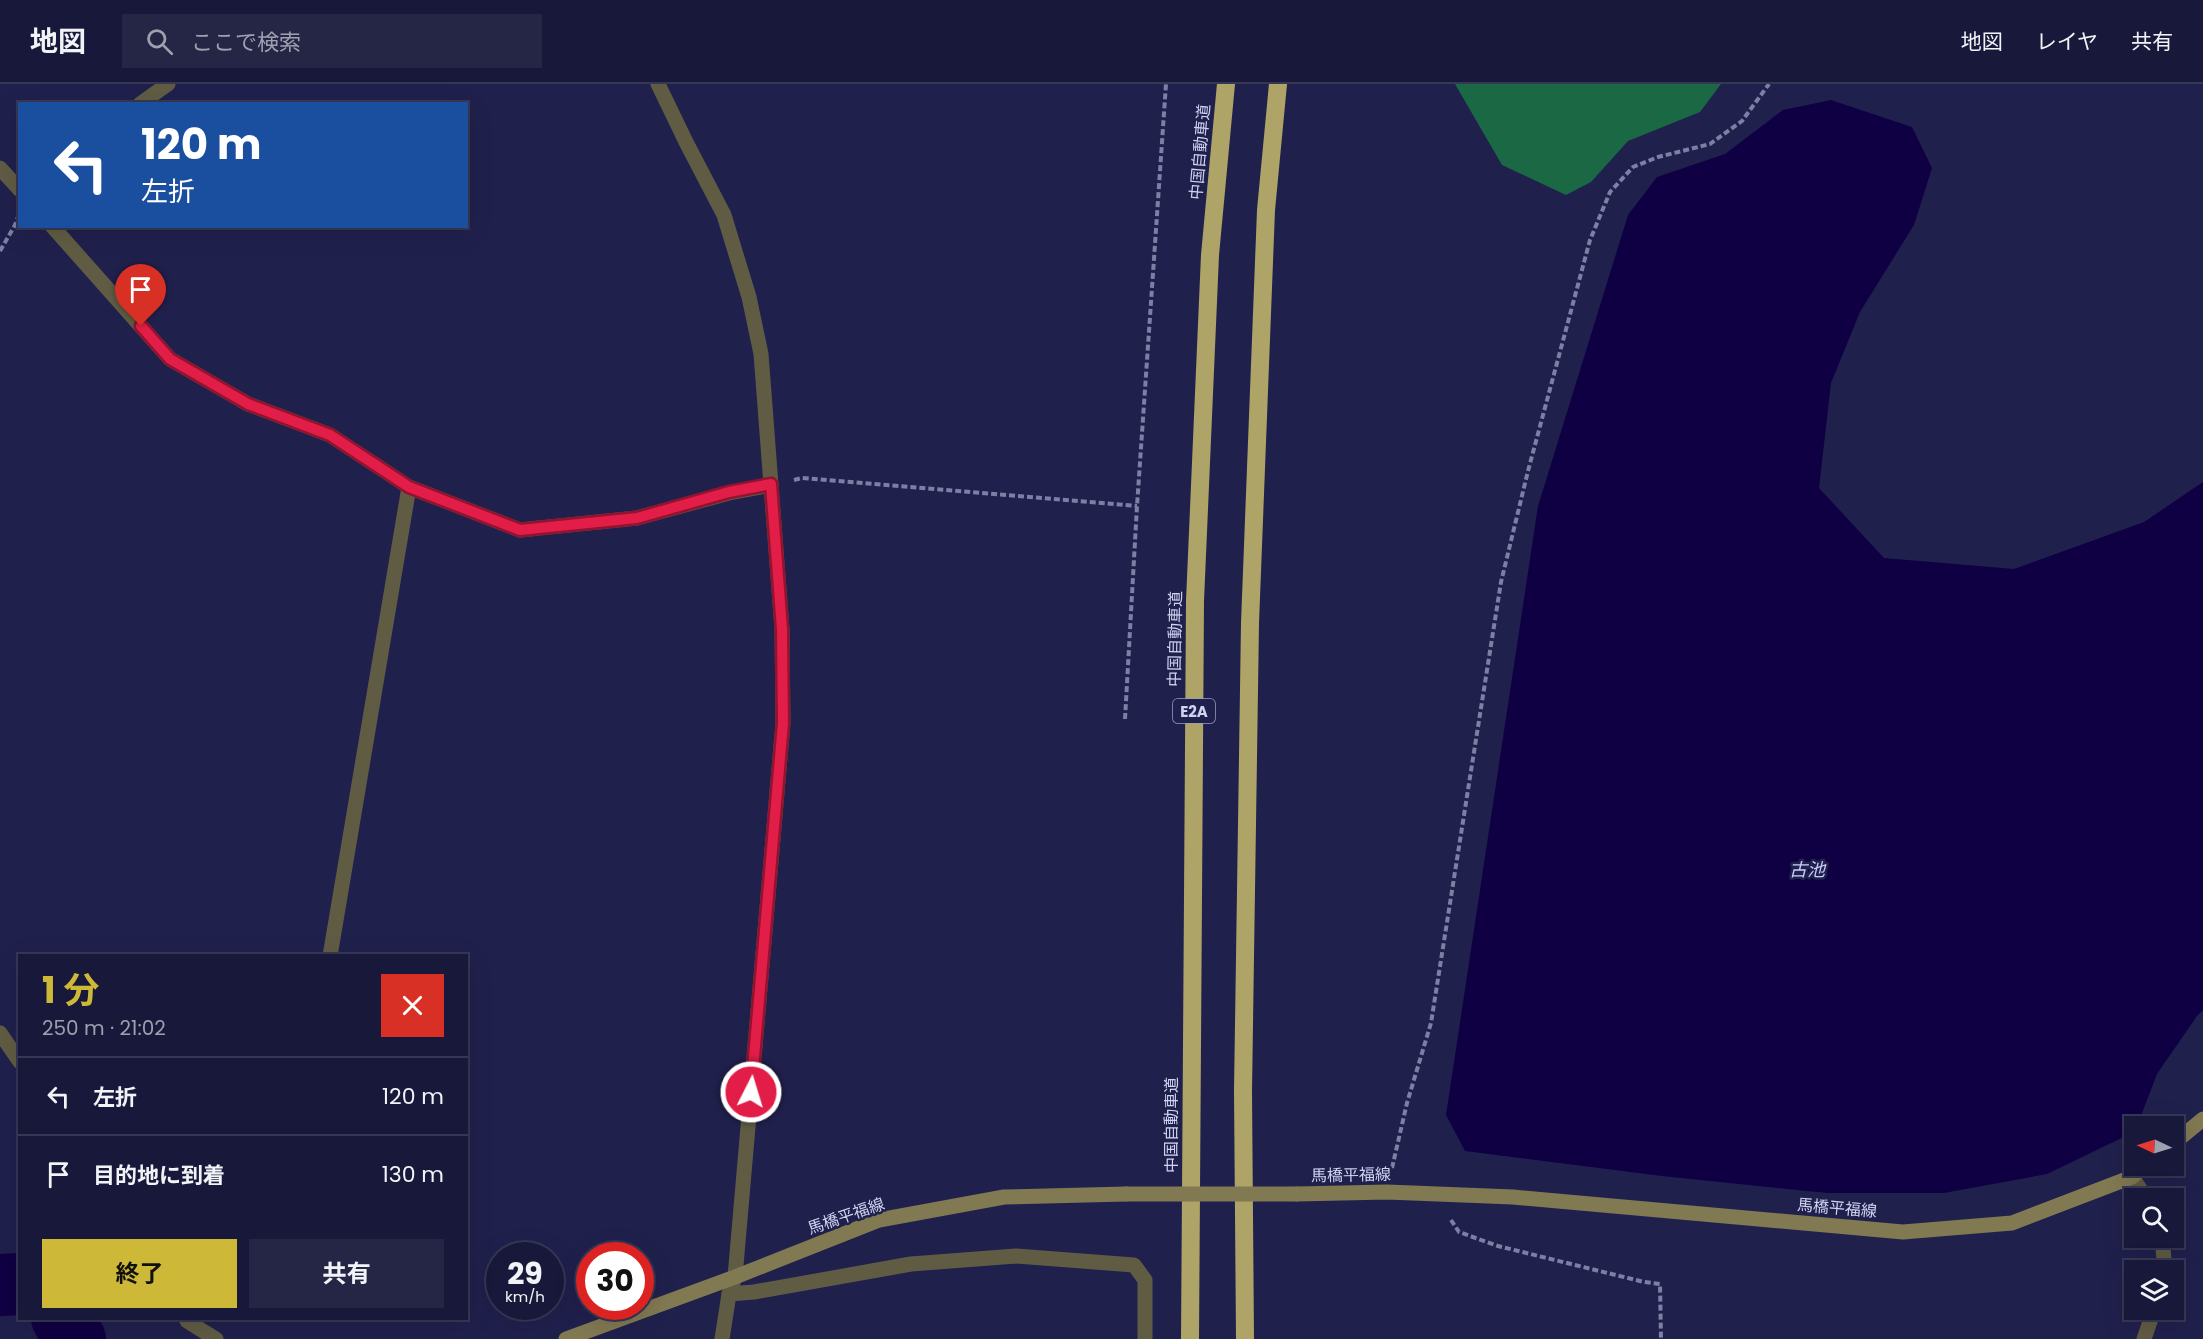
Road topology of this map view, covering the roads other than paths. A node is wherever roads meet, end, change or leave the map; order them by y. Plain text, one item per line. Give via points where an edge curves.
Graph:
1 (168, 84) edge
2 (658, 84) edge
3 (1226, 84) edge
4 (1278, 84) edge
5 (143, 102) edge
6 (0, 168) edge
7 (18, 188) edge
8 (54, 228) edge
9 (771, 484) junction
10 (409, 487) junction
11 (330, 954) edge
12 (0, 1033) edge
13 (18, 1059) edge
14 (2203, 1119) edge
15 (2184, 1135) edge
16 (2132, 1177) joint
17 (2139, 1188) edge
18 (735, 1277) junction
19 (729, 1294) junction
20 (187, 1320) edge
21 (2151, 1320) edge
22 (216, 1339) edge
23 (566, 1339) edge
24 (722, 1339) edge
25 (1145, 1339) edge
26 (1190, 1339) edge
27 (1245, 1339) edge
28 (2144, 1339) edge

1 - 5 street
2 - 9 street via 724,215 749,297 760,354
3 - 26 highway, 中国自動車道 / E2A via 1210,255 1195,601
4 - 27 highway via 1266,210 1250,623 1243,1091
6 - 7 street
8 - 10 street via 170,359 248,404 330,435
9 - 10 street via 637,518 520,530
9 - 18 street via 782,629 783,723
10 - 11 street
12 - 13 street
14 - 15 main road
16 - 17 street
16 - 18 main road, 馬橋平福線, bridge via 2012,1223 1903,1232 1445,1194 1004,1197 879,1220
18 - 19 street
18 - 23 main road, 馬橋平福線
19 - 24 street
19 - 25 street via 923,1263 1016,1256 1134,1264 1145,1280
20 - 22 street
21 - 28 street

